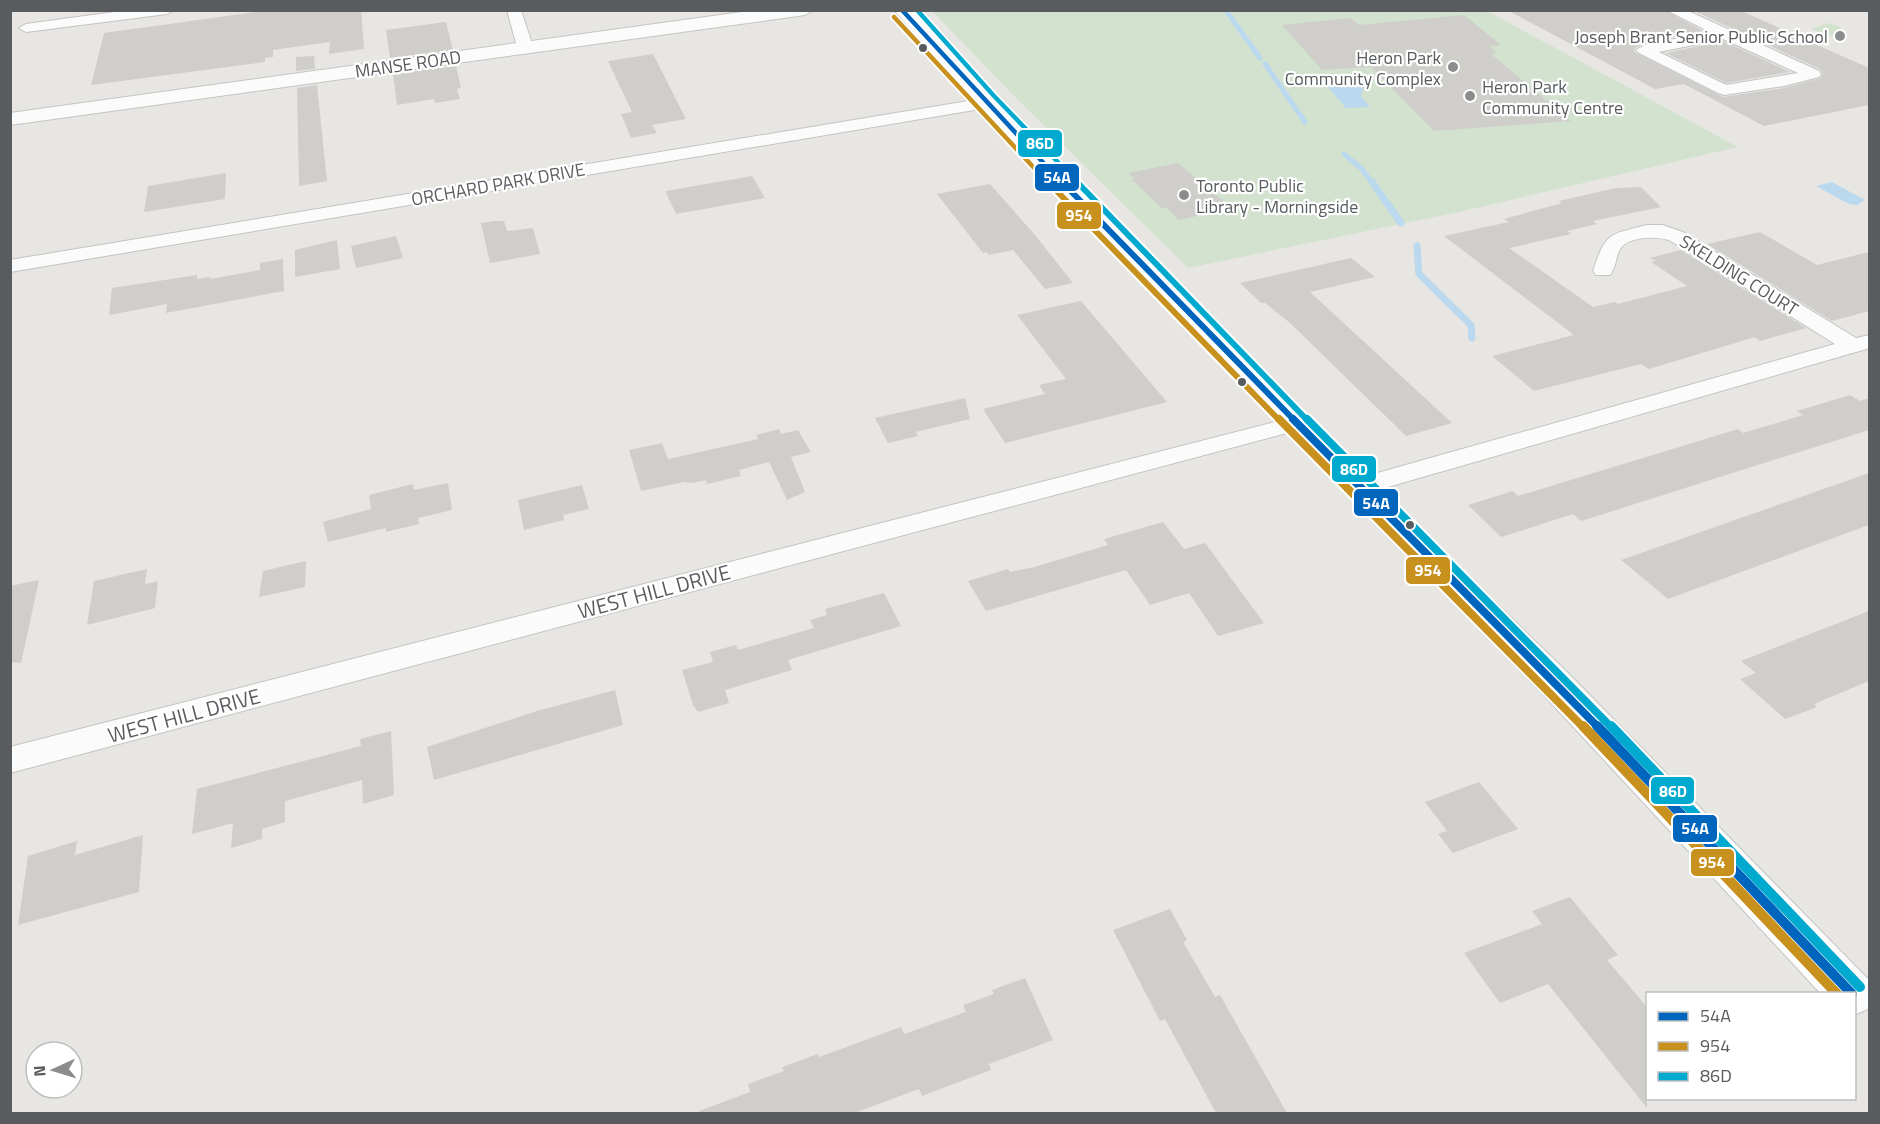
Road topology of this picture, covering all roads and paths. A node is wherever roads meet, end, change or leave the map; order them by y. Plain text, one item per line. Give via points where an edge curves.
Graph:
1 (166, 10) edge
2 (514, 10) edge
3 (805, 10) edge
4 (902, 10) edge
5 (1673, 10) edge
6 (26, 28) dead end
7 (1724, 34) junction
8 (525, 47) junction
9 (986, 103) junction
10 (10, 119) edge
11 (10, 266) edge
12 (1604, 271) dead end
13 (1861, 343) edge
14 (1298, 423) junction
15 (1358, 487) junction
16 (10, 760) edge
17 (1850, 992) edge
18 (1856, 998) edge
19 (1869, 1012) edge

1 - 6 street
2 - 8 street
3 - 8 main road, MANSE ROAD
4 - 9 main road
5 - 7 street
7 - 7 street via 1803,70 1813,74 1724,90 1644,50
8 - 10 main road, MANSE ROAD
9 - 11 street, ORCHARD PARK DRIVE
9 - 14 main road
12 - 13 street, SKELDING COURT via 1612,244 1620,239 1647,231 1670,233
13 - 15 street
14 - 15 main road
14 - 16 street, WEST HILL DRIVE
15 - 17 main road via 1554,682
18 - 19 main road

